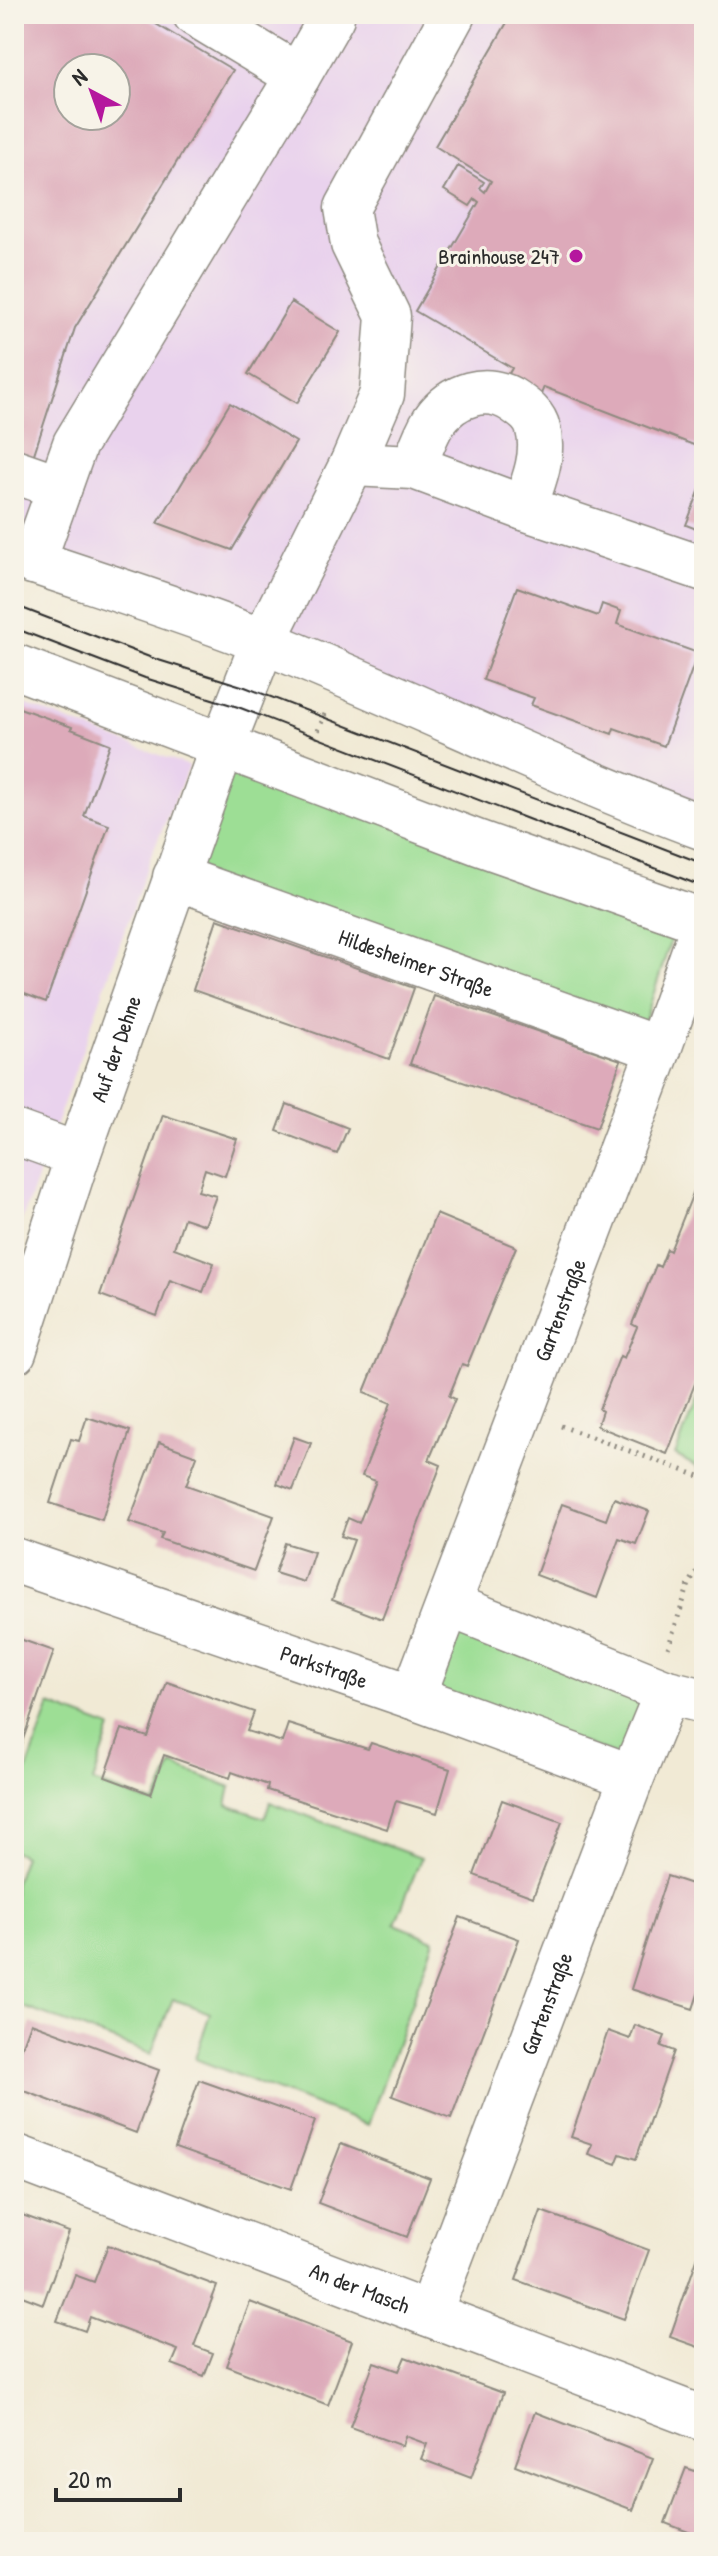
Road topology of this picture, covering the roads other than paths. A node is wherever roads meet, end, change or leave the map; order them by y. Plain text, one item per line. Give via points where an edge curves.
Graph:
1 (195, 14) edge
2 (327, 14) edge
3 (453, 14) edge
4 (298, 76) junction
5 (352, 464) junction
6 (414, 467) junction
7 (14, 471) edge
8 (60, 487) junction
9 (524, 508) junction
10 (24, 558) edge
11 (704, 569) edge
12 (263, 642) junction
13 (14, 666) edge
14 (222, 747) junction
15 (704, 828) edge
16 (175, 877) junction
17 (704, 923) edge
18 (659, 1049) junction
19 (14, 1132) edge
20 (78, 1155) junction
21 (14, 1352) edge
22 (14, 1560) edge
23 (450, 1605) junction
24 (676, 1694) edge
25 (413, 1697) junction
26 (632, 1777) junction
27 (14, 2156) edge
28 (429, 2314) junction
29 (704, 2419) edge

1 - 4 street
2 - 4 street via 332,17
3 - 5 street via 347,208 353,244 388,316 382,394
4 - 8 street via 75,444
5 - 6 street
5 - 12 street
6 - 9 street
6 - 9 street via 436,418 457,399 479,391 505,394 529,412 538,428 539,455
7 - 8 street
8 - 10 street
9 - 11 street
10 - 12 street
12 - 14 street
12 - 15 street
13 - 14 street
14 - 16 street, Auf der Dehne
14 - 17 street
16 - 18 street, Hildesheimer Straße
16 - 20 street, Auf der Dehne
17 - 18 street, Gartenstraße
18 - 23 street, Gartenstraße
19 - 20 street
20 - 21 street, Auf der Dehne
22 - 25 street, Parkstraße
23 - 24 street
23 - 25 street, Gartenstraße
24 - 26 street, Gartenstraße
25 - 26 street, Parkstraße
26 - 28 street, Gartenstraße
27 - 28 street, An der Masch
28 - 29 street, An der Masch

